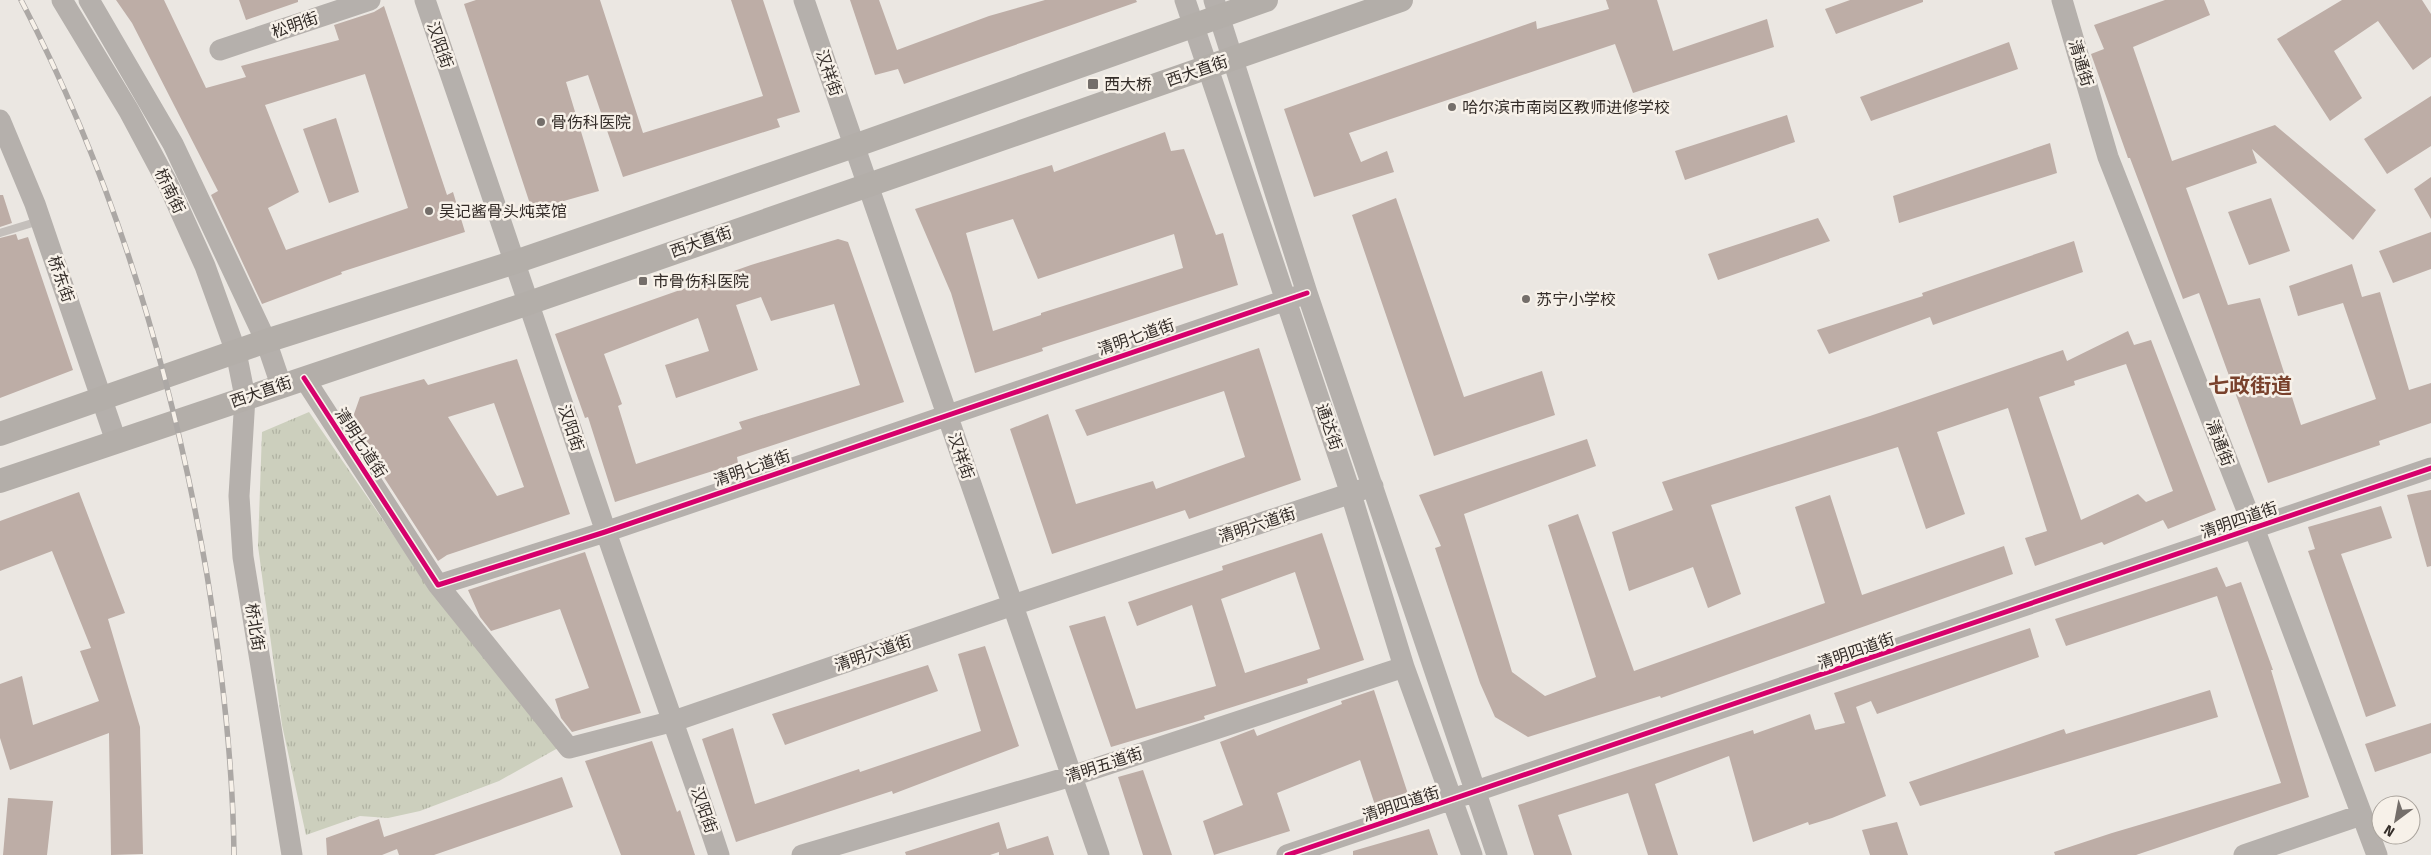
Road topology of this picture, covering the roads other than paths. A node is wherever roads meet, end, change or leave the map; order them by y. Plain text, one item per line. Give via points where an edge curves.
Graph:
1 (62, 0) edge
2 (89, 0) edge
3 (370, 0) edge
4 (425, 0) edge
5 (804, 0) edge
6 (1185, 0) edge
7 (1266, 0) edge
8 (1401, 0) edge
9 (2062, 0) edge
10 (1217, 8) edge
11 (1194, 27) junction
12 (220, 50) dead end
13 (1234, 59) junction
14 (1208, 68) junction
15 (0, 120) edge
16 (854, 146) junction
17 (867, 184) junction
18 (40, 220) junction
19 (0, 233) edge
20 (515, 262) junction
21 (1307, 293) junction
22 (1286, 299) junction
23 (530, 303) junction
24 (266, 341) junction
25 (226, 355) junction
26 (304, 378) junction
27 (281, 385) junction
28 (107, 398) junction
29 (234, 401) junction
30 (947, 415) junction
31 (0, 434) edge
32 (116, 441) junction
33 (2431, 468) edge
34 (0, 481) edge
35 (1373, 486) junction
36 (1351, 494) junction
37 (2254, 528) junction
38 (605, 532) junction
39 (438, 584) junction
40 (1013, 606) junction
41 (1404, 667) junction
42 (674, 721) junction
43 (1072, 776) junction
44 (1475, 793) junction
45 (1454, 800) junction
46 (2361, 815) junction
47 (292, 855) edge
48 (720, 855) edge
49 (802, 855) edge
50 (1099, 855) edge
51 (1288, 855) edge
52 (1472, 855) edge
53 (1497, 855) edge
54 (2244, 855) edge
55 (2376, 855) edge

1 - 25 street, 桥南街 via 129,111 168,184 205,266
2 - 24 street, 桥南街 via 173,144
3 - 12 street, 松明街
4 - 20 street, 汉阳街
5 - 16 street, 汉祥街
6 - 11 street, 通达街
7 - 10 main road
8 - 13 main road, 西大直街
9 - 37 street, 清通街 via 2108,157
10 - 11 main road
10 - 13 street, 通达街
11 - 14 street, 通达街
11 - 16 main road
13 - 14 main road, 西大直街
13 - 21 street, 通达街
14 - 17 main road, 西大直街
14 - 22 street, 通达街
15 - 18 street, 桥东街
16 - 17 street, 汉祥街
16 - 20 main road
17 - 23 main road, 西大直街
17 - 30 street, 汉祥街
18 - 19 lane
18 - 28 street, 桥东街
20 - 23 street, 汉阳街
20 - 24 main road
21 - 22 street, 清明七道街
21 - 35 street, 通达街
22 - 30 street, 清明七道街
22 - 36 street, 通达街
23 - 26 main road, 西大直街
23 - 38 street, 汉阳街
24 - 25 main road
24 - 27 street, 桥南街
25 - 28 main road
25 - 29 street, 桥南街
26 - 27 main road, 西大直街
26 - 39 street, 清明七道街
27 - 29 main road, 西大直街
28 - 31 main road
28 - 32 street, 桥东街
29 - 32 main road, 西大直街
29 - 47 street, 桥北街 via 243,557
30 - 38 street, 清明七道街
30 - 40 street, 汉祥街
32 - 34 main road, 西大直街
33 - 37 street, 清明四道街
35 - 36 street, 清明六道街
35 - 44 street, 通达街
36 - 40 street, 清明六道街
36 - 41 street, 通达街
37 - 44 street, 清明四道街
37 - 46 street, 清通街
38 - 39 street, 清明七道街
38 - 42 street, 汉阳街
39 - 42 street, 清明六道街 via 569,748
40 - 42 street, 清明六道街
40 - 43 street, 汉祥街
41 - 43 street, 清明五道街
41 - 45 street, 通达街
42 - 48 street, 汉阳街
43 - 49 street, 清明五道街
43 - 50 street, 汉祥街
44 - 45 street, 清明四道街
44 - 53 street, 通达街
45 - 51 street, 清明四道街
45 - 52 street, 通达街
46 - 54 street
46 - 55 street, 清通街

